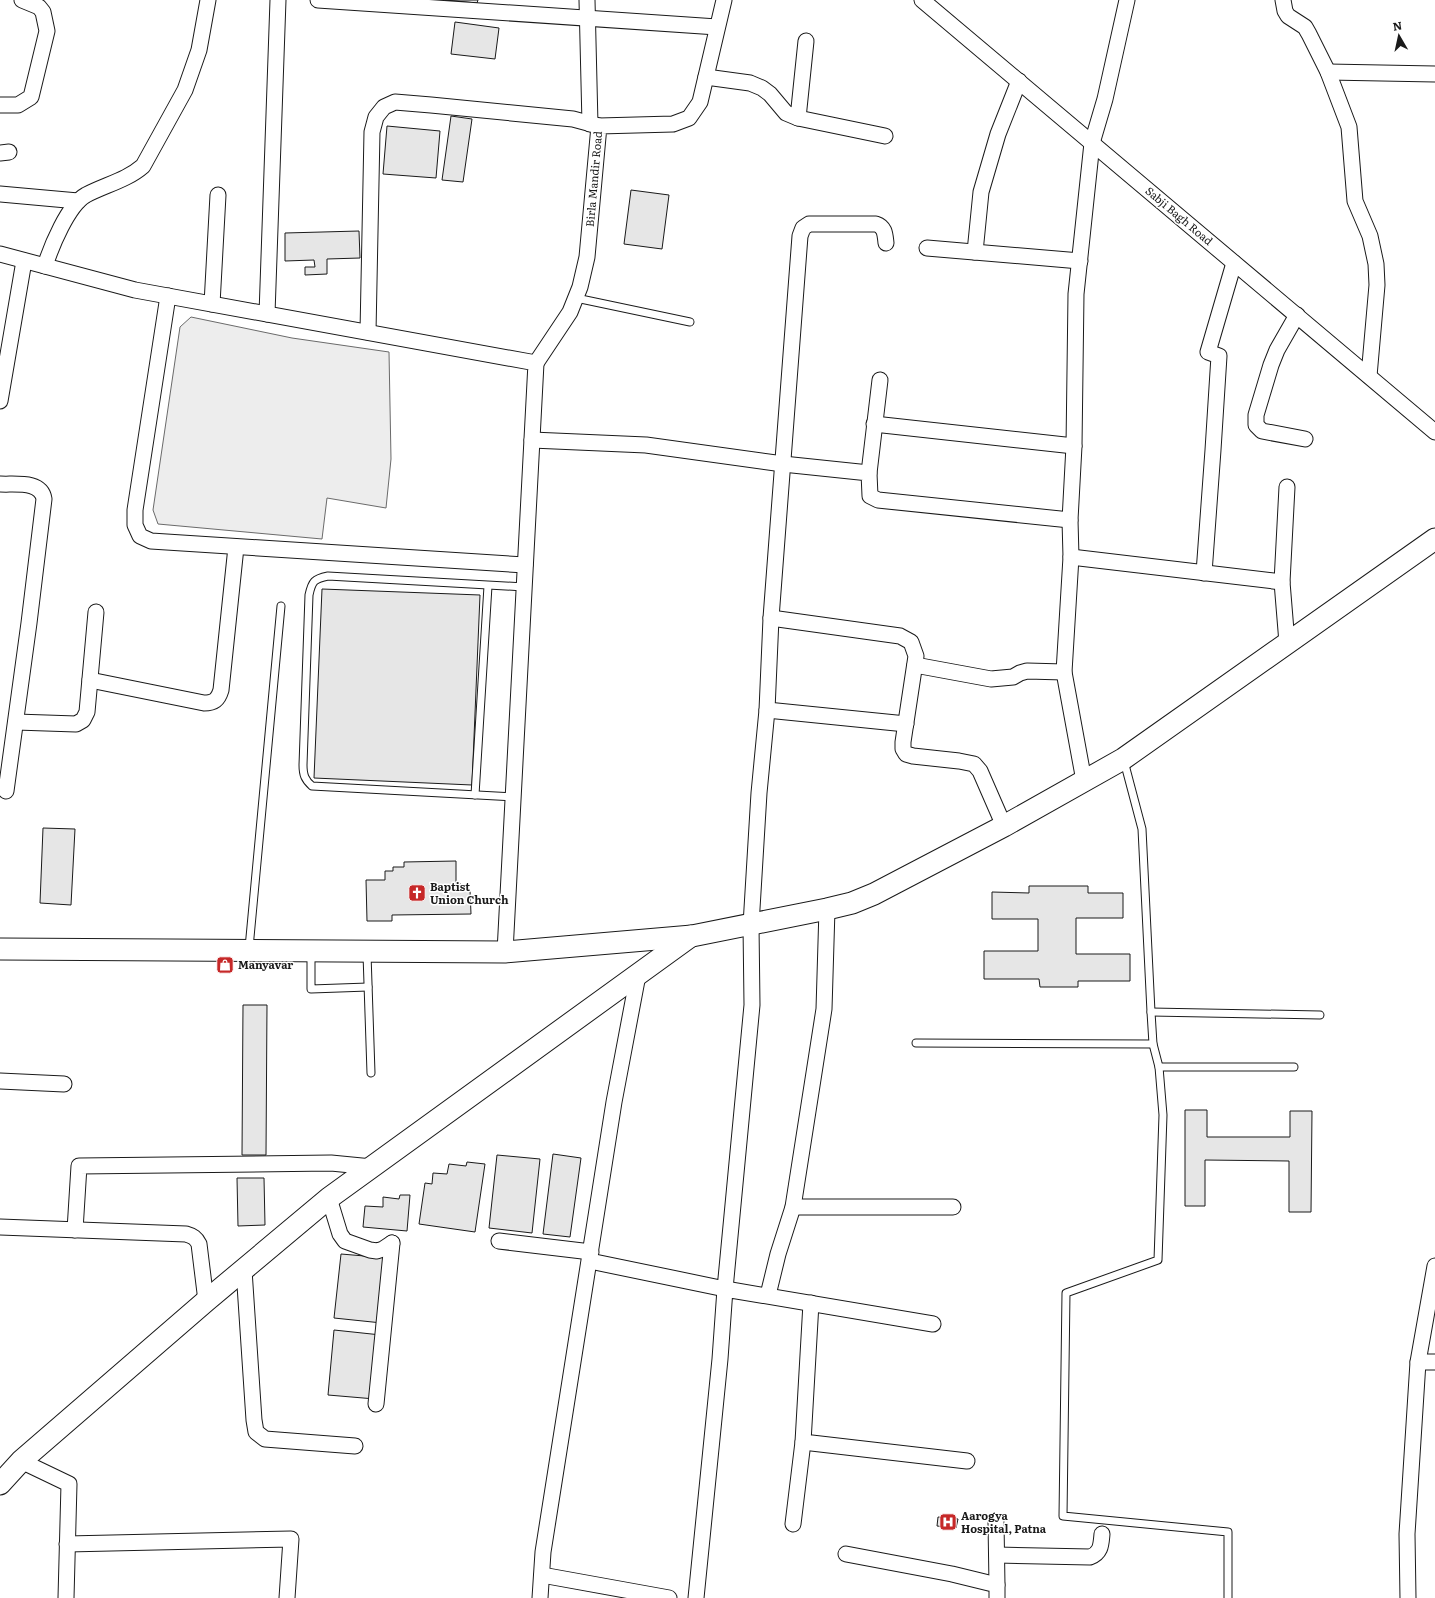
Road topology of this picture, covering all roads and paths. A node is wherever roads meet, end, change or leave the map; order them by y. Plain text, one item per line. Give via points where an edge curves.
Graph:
1 (22, 0) edge
2 (208, 0) edge
3 (278, 0) edge
4 (318, 0) edge
5 (587, 0) edge
6 (724, 0) edge
7 (922, 0) edge
8 (1127, 0) edge
9 (1283, 0) edge
10 (587, 18) junction
11 (717, 27) junction
12 (806, 41) dead end
13 (1328, 72) junction
14 (1435, 74) edge
15 (706, 77) junction
16 (1018, 81) junction
17 (0, 105) edge
18 (798, 118) junction
19 (594, 125) junction
20 (885, 136) dead end
21 (1092, 143) junction
22 (0, 194) edge
23 (218, 195) dead end
24 (78, 201) junction
25 (886, 243) dead end
26 (927, 248) dead end
27 (975, 252) junction
28 (0, 254) edge
29 (24, 261) junction
30 (1080, 261) junction
31 (1234, 263) junction
32 (45, 266) junction
33 (168, 296) junction
34 (576, 298) junction
35 (212, 304) junction
36 (268, 314) junction
37 (1296, 315) junction
38 (690, 322) dead end
39 (368, 332) junction
40 (536, 363) junction
41 (1369, 376) junction
42 (880, 380) dead end
43 (1, 383) edge
44 (0, 401) edge
45 (874, 424) junction
46 (1435, 432) edge
47 (1305, 439) dead end
48 (532, 440) junction
49 (1074, 446) junction
50 (783, 464) junction
51 (868, 473) junction
52 (0, 484) edge
53 (1286, 487) dead end
54 (1070, 520) junction
55 (1435, 539) edge
56 (236, 546) junction
57 (1071, 557) junction
58 (525, 565) junction
59 (1204, 573) junction
60 (1282, 582) junction
61 (488, 586) junction
62 (524, 587) junction
63 (281, 606) dead end
64 (96, 612) dead end
65 (771, 618) junction
66 (1287, 643) junction
67 (915, 665) junction
68 (1064, 672) junction
69 (90, 680) junction
70 (767, 710) junction
71 (16, 722) junction
72 (906, 724) junction
73 (1123, 759) junction
74 (1084, 781) junction
75 (6, 791) dead end
76 (475, 795) junction
77 (513, 797) junction
78 (1004, 826) junction
79 (827, 909) junction
80 (751, 925) junction
81 (692, 936) junction
82 (0, 949) edge
83 (249, 950) junction
84 (311, 951) junction
85 (367, 951) junction
86 (505, 952) junction
87 (638, 975) junction
88 (368, 987) junction
89 (1151, 1012) junction
90 (1320, 1015) dead end
91 (916, 1043) dead end
92 (1154, 1044) junction
93 (1159, 1067) junction
94 (1294, 1067) dead end
95 (371, 1073) dead end
96 (0, 1082) edge
97 (64, 1084) dead end
98 (372, 1167) junction
99 (329, 1198) junction
100 (793, 1207) junction
101 (953, 1207) dead end
102 (0, 1227) edge
103 (75, 1230) junction
104 (499, 1240) dead end
105 (591, 1257) junction
106 (1435, 1266) edge
107 (244, 1270) junction
108 (725, 1289) junction
109 (768, 1296) junction
110 (206, 1301) junction
111 (812, 1303) junction
112 (933, 1324) dead end
113 (1418, 1362) junction
114 (1435, 1362) edge
115 (376, 1404) dead end
116 (803, 1442) junction
117 (356, 1446) dead end
118 (21, 1461) junction
119 (967, 1461) dead end
120 (0, 1484) edge
121 (996, 1522) dead end
122 (793, 1524) dead end
123 (1102, 1534) dead end
124 (67, 1544) junction
125 (846, 1554) dead end
126 (997, 1555) junction
127 (542, 1575) junction
128 (997, 1591) edge
129 (66, 1598) edge
130 (287, 1598) edge
131 (540, 1598) edge
132 (669, 1598) edge
133 (696, 1598) edge
134 (1228, 1598) edge
135 (1408, 1598) edge

1 - 17 street via 39,7 43,12 47,32 31,97 18,105
2 - 24 street via 199,50 185,90 143,166
3 - 36 street
4 - 10 street
5 - 10 street
6 - 11 street, Birla Mandir Road
7 - 16 street, Sabji Bagh Road
8 - 21 street via 1105,99
9 - 13 street via 1288,16 1305,28
10 - 11 street
10 - 19 street
11 - 15 street, Birla Mandir Road
12 - 18 street
13 - 14 street
13 - 41 street via 1349,127 1355,201 1370,236 1376,264 1377,285
15 - 18 street via 750,83 762,88 786,113
15 - 19 street, Birla Mandir Road via 700,102 689,118 673,124
16 - 21 street, Sabji Bagh Road
16 - 27 street via 998,134 981,192
18 - 20 street
19 - 34 street, Birla Mandir Road via 587,257
19 - 39 street via 573,119 431,105 395,102 384,107 376,117 372,132
21 - 30 street
21 - 31 street, Sabji Bagh Road
22 - 24 street
23 - 35 street
24 - 32 street via 54,242
25 - 50 street via 884,230 876,224 809,224 803,228 800,236
26 - 27 street
27 - 30 street
28 - 29 street
29 - 32 street
29 - 43 street
30 - 49 street via 1076,294
31 - 37 street, Sabji Bagh Road
31 - 59 street via 1208,352 1219,356
32 - 33 street
33 - 35 street
33 - 56 street via 135,510 135,525 140,536 151,541
34 - 38 lane
34 - 40 street, Birla Mandir Road via 570,312
35 - 36 street
36 - 39 street
37 - 41 street, Sabji Bagh Road
37 - 47 street via 1271,365 1256,415 1256,425 1262,431
39 - 40 street
40 - 48 street
41 - 46 street, Sabji Bagh Road
42 - 45 street
43 - 44 street
45 - 49 street
45 - 51 street
48 - 50 street via 646,445
48 - 58 street
49 - 54 street
50 - 51 street
50 - 65 street
51 - 54 street via 870,496 878,500
52 - 71 street via 33,486 40,488 44,493
53 - 60 street
54 - 57 street
55 - 66 main road
56 - 58 street
56 - 69 street via 222,690 219,698 213,703 204,703
57 - 59 street
57 - 68 street
58 - 62 street
59 - 60 street
60 - 66 street
61 - 62 lane
61 - 76 lane
61 - 76 lane via 328,576 311,584 309,595 303,765 306,780 312,786
62 - 77 street
63 - 83 lane
64 - 69 street
65 - 67 street via 900,636 911,642 916,656
65 - 70 street
66 - 73 main road
67 - 68 street via 991,679 1013,677 1027,671
67 - 72 street
68 - 74 street
69 - 71 street via 84,720 76,724
70 - 72 street
70 - 80 street
71 - 75 street
72 - 78 street via 903,748 906,754 974,764 980,771
73 - 74 main road
73 - 89 lane via 1142,829
74 - 78 main road
76 - 77 lane
77 - 86 street
78 - 79 main road via 874,894
79 - 80 main road
79 - 100 street via 824,1009
80 - 81 main road
80 - 108 street via 752,1005
81 - 86 main road
81 - 87 main road
82 - 83 main road
83 - 84 main road
84 - 85 main road
84 - 88 lane via 311,989
85 - 86 main road
85 - 88 lane
87 - 98 main road
87 - 105 street via 614,1102
88 - 95 lane
89 - 90 lane
89 - 92 lane
91 - 92 lane
92 - 93 lane
93 - 94 lane
93 - 134 lane via 1163,1115 1158,1260 1066,1293 1063,1516 1228,1532
96 - 97 street
98 - 99 main road
98 - 103 street via 331,1163 79,1166
99 - 107 main road
99 - 115 street via 340,1234 345,1241 377,1251 392,1243
100 - 101 street
100 - 109 street
102 - 103 street
103 - 110 street via 192,1236 199,1244
104 - 105 street
105 - 108 street
105 - 127 street
106 - 113 street
107 - 110 main road
107 - 117 street via 256,1432 265,1439
108 - 109 street
108 - 133 street
109 - 111 street
110 - 118 main road
111 - 112 street
111 - 116 street
113 - 114 street
113 - 135 street via 1408,1534
116 - 119 street
116 - 122 street
118 - 120 main road
118 - 124 street via 69,1484
121 - 126 street
123 - 126 street via 1100,1551 1090,1557
124 - 129 street
124 - 130 street via 291,1539
125 - 128 street via 952,1574
126 - 128 street
127 - 131 street
127 - 132 street

